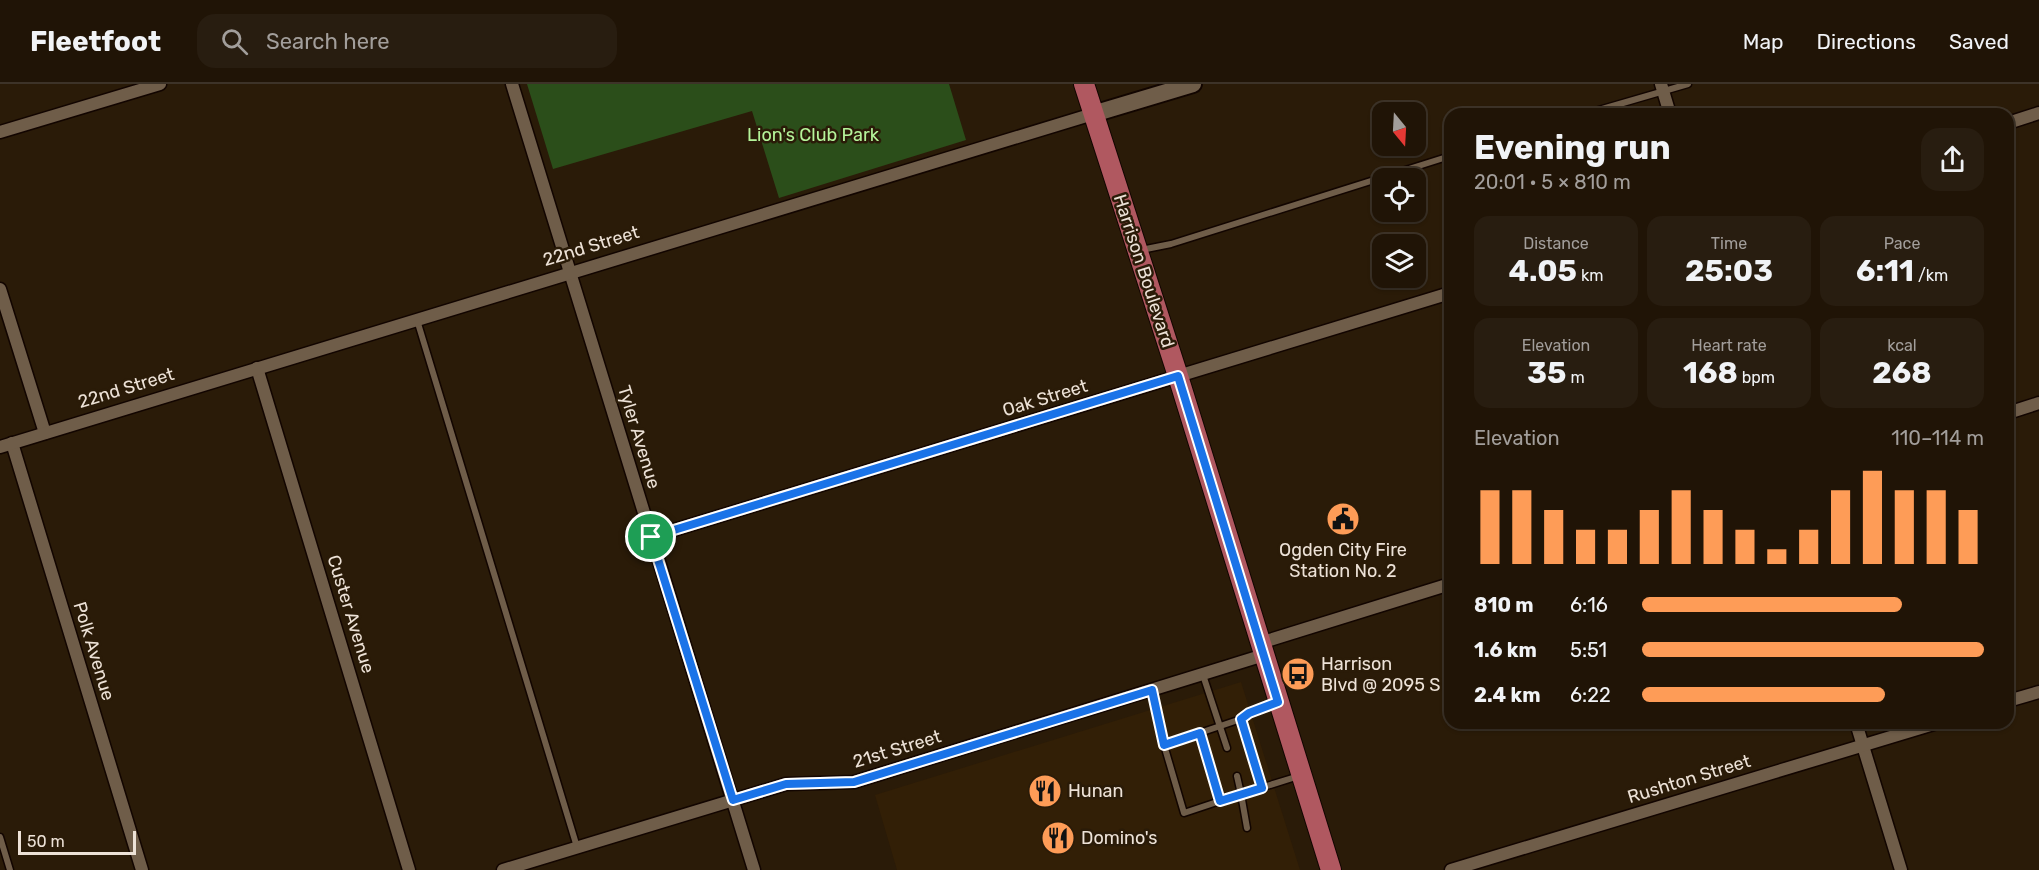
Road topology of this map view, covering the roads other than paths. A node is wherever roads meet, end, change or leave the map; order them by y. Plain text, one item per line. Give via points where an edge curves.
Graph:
1 (160, 84) edge
2 (512, 84) edge
3 (1084, 84) edge
4 (1193, 84) edge
5 (1688, 84) edge
6 (1662, 88) edge
7 (1604, 108) edge
8 (1668, 108) edge
9 (2039, 113) edge
10 (1093, 114) junction
11 (2014, 121) edge
12 (0, 132) edge
13 (1444, 158) edge
14 (1138, 251) junction
15 (570, 273) junction
16 (0, 289) edge
17 (1444, 295) edge
18 (417, 320) junction
19 (257, 368) junction
20 (1178, 376) junction
21 (2039, 404) edge
22 (2014, 411) edge
23 (45, 433) junction
24 (6, 445) edge
25 (651, 537) junction
26 (1444, 586) edge
27 (1262, 649) junction
28 (1203, 675) junction
29 (1152, 690) junction
30 (2039, 692) edge
31 (2014, 699) edge
32 (1278, 702) junction
33 (1241, 719) junction
34 (1220, 726) junction
35 (1858, 729) edge
36 (1918, 729) edge
37 (1200, 733) junction
38 (1164, 745) junction
39 (1863, 746) junction
40 (1227, 748) dead end
41 (1237, 776) dead end
42 (1301, 776) junction
43 (1262, 788) junction
44 (1241, 794) junction
45 (733, 800) junction
46 (1220, 801) junction
47 (1247, 828) dead end
48 (0, 837) edge
49 (577, 847) junction
50 (10, 870) edge
51 (142, 870) edge
52 (409, 870) edge
53 (503, 870) edge
54 (754, 870) edge
55 (1331, 870) edge
56 (1451, 870) edge
57 (1901, 870) edge

1 - 12 street
2 - 15 street, Tyler Avenue
3 - 10 main road, Harrison Boulevard
4 - 10 street, 22nd Street
5 - 6 lane
6 - 7 lane
6 - 8 street
9 - 11 street
10 - 14 main road, Harrison Boulevard
10 - 15 street, 22nd Street
13 - 14 lane
14 - 20 main road, Harrison Boulevard
15 - 18 street, 22nd Street
15 - 25 street, Tyler Avenue
16 - 23 street
17 - 20 street, Oak Street
18 - 19 street, 22nd Street
18 - 49 lane
19 - 23 street, 22nd Street
19 - 52 street, Custer Avenue
20 - 25 street, Oak Street
20 - 27 main road, Harrison Boulevard
21 - 22 street
23 - 24 street, 22nd Street
24 - 51 street, Polk Avenue
25 - 45 street, Tyler Avenue
26 - 27 street, 21st Street
27 - 28 street, 21st Street
27 - 32 main road, Harrison Boulevard
28 - 29 street, 21st Street
28 - 34 lane
29 - 38 lane
29 - 45 street, 21st Street via 854,782 786,784
30 - 31 street
32 - 33 lane
32 - 42 main road, Harrison Boulevard
33 - 34 lane
33 - 43 lane
34 - 37 lane
34 - 40 lane
35 - 39 street
36 - 39 street, Rushton Street
37 - 38 lane
37 - 46 lane
38 - 46 lane via 1184,813
39 - 56 street, Rushton Street
39 - 57 street
41 - 44 lane
42 - 43 lane
42 - 55 main road, Harrison Boulevard
43 - 44 lane
44 - 46 lane
44 - 47 lane
45 - 49 street, 21st Street
45 - 54 street, Tyler Avenue
48 - 50 lane
49 - 53 street, 21st Street

